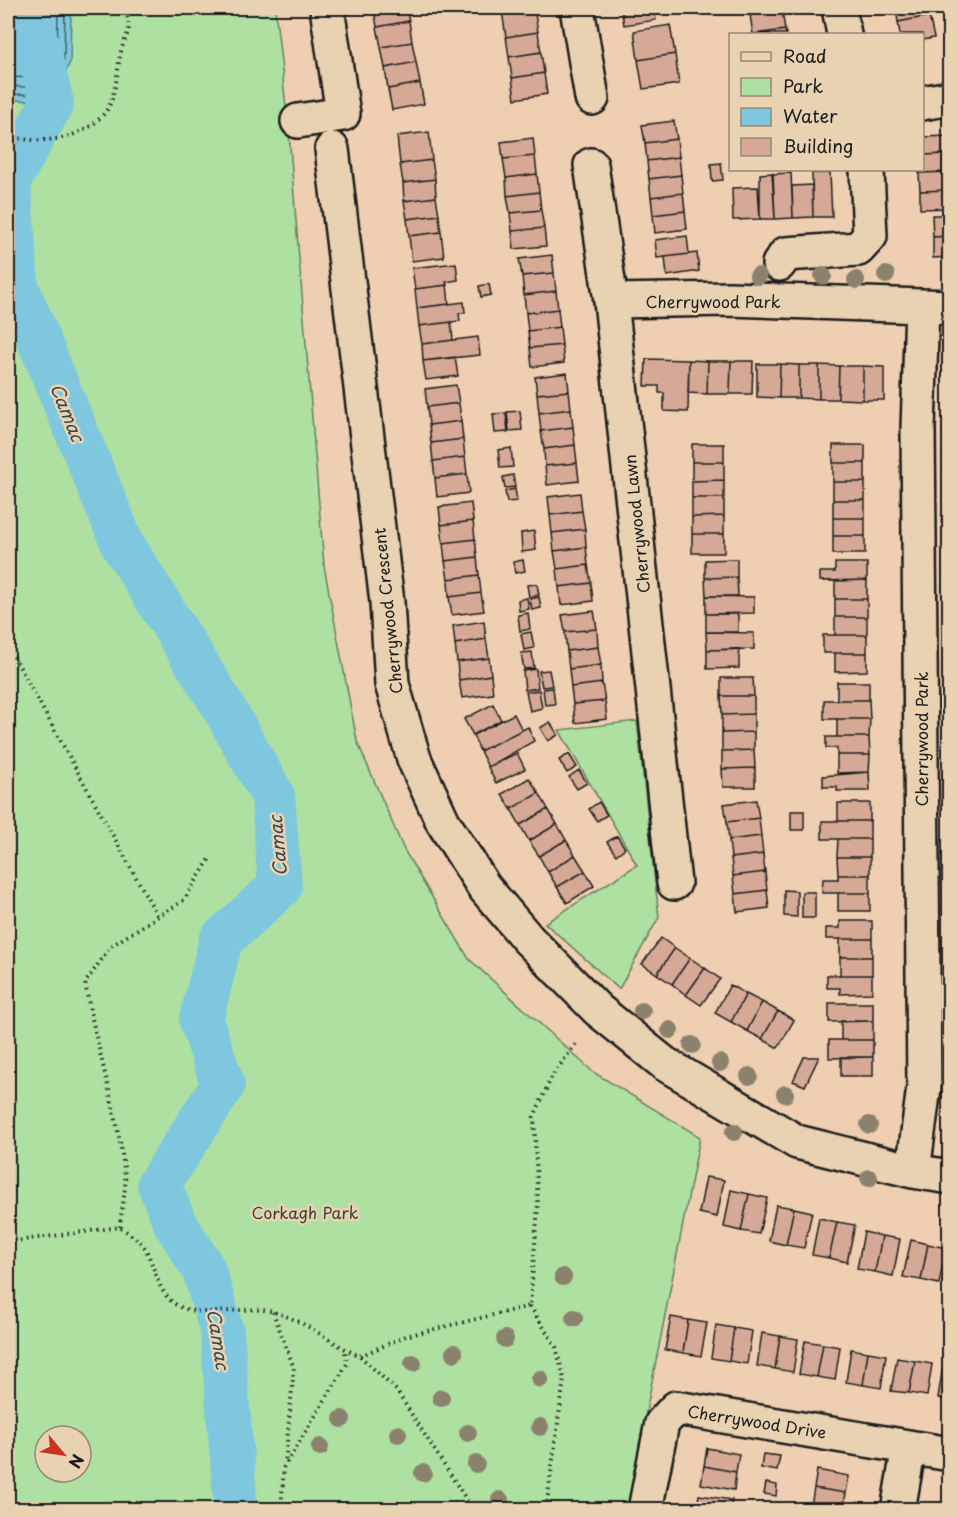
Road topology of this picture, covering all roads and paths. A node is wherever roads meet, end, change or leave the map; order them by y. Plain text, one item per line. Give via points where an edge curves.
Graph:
1 (125, 8) edge
2 (327, 8) edge
3 (577, 8) edge
4 (839, 8) edge
5 (843, 33) edge
6 (592, 98) dead end
7 (950, 98) edge
8 (924, 103) edge
9 (298, 121) dead end
10 (8, 136) edge
11 (332, 149) dead end
12 (591, 165) dead end
13 (867, 171) edge
14 (779, 264) dead end
15 (611, 301) junction
16 (936, 307) edge
17 (8, 646) edge
18 (211, 857) dead end
19 (674, 883) dead end
20 (157, 915) junction
21 (578, 1041) dead end
22 (913, 1171) junction
23 (950, 1177) edge
24 (120, 1227) junction
25 (8, 1242) edge
26 (530, 1306) junction
27 (273, 1311) junction
28 (345, 1350) junction
29 (360, 1356) junction
30 (909, 1447) junction
31 (950, 1454) edge
32 (284, 1467) junction
33 (281, 1509) edge
34 (473, 1509) edge
35 (546, 1509) edge
36 (645, 1509) edge
37 (898, 1509) edge

1 - 10 path via 131,26 121,49 107,110 90,126 49,141
2 - 9 street via 343,114
3 - 6 street
4 - 5 street
7 - 8 street
11 - 22 street, Cherrywood Crescent via 387,602 392,684 414,759 444,822 484,887 528,939 598,1010 665,1065 797,1142
12 - 15 street, Cherrywood Lawn
13 - 14 street via 870,236 858,249 786,254
15 - 16 street, Cherrywood Park via 726,299
15 - 19 street, Cherrywood Lawn
16 - 22 street, Cherrywood Park via 918,429 924,1087
17 - 20 path
18 - 20 path via 184,900
20 - 24 path via 111,946 85,983 92,1028 113,1101 125,1180
21 - 26 path via 552,1076 534,1118 538,1206
22 - 23 street, Cherrywood Crescent
24 - 25 path
24 - 27 path via 144,1246 158,1282 173,1303 194,1314 248,1308
26 - 29 path via 406,1336
26 - 35 path via 556,1347 564,1379
27 - 28 path via 305,1324
27 - 32 path via 294,1368
28 - 29 path
28 - 32 path via 347,1364
29 - 34 path via 396,1390
30 - 31 street, Cherrywood Drive
30 - 36 street, Cherrywood Drive via 676,1408 662,1423
30 - 37 street
32 - 33 path

